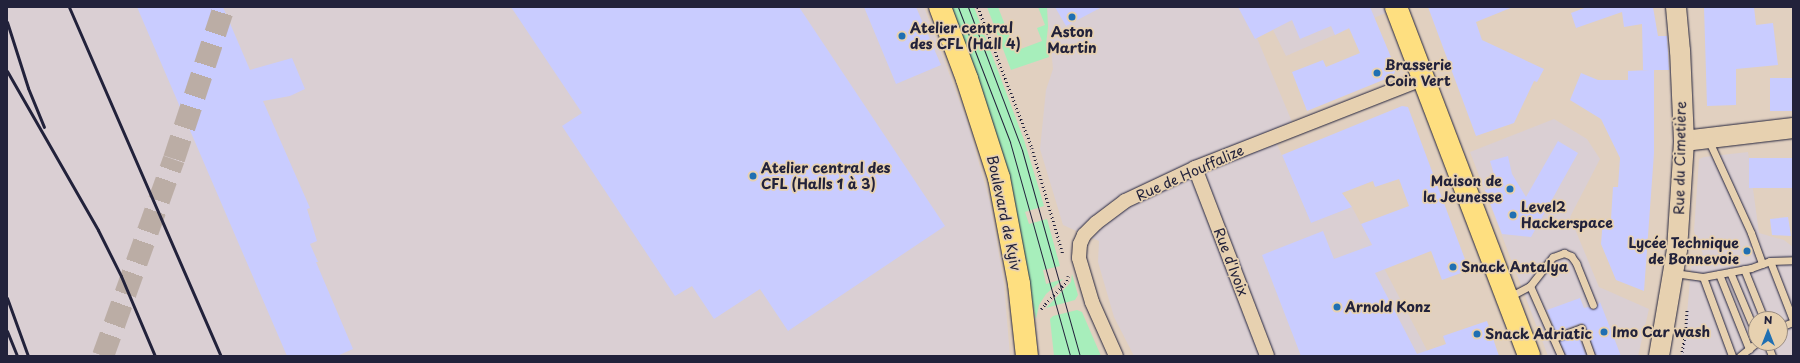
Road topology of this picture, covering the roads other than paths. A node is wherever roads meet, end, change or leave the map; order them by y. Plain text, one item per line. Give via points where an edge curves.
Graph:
1 (940, 7) edge
2 (1396, 7) edge
3 (1676, 7) edge
4 (1425, 78) junction
5 (1793, 128) edge
6 (1708, 139) junction
7 (1684, 141) junction
8 (1195, 168) junction
9 (1793, 260) edge
10 (1770, 261) junction
11 (1762, 264) junction
12 (1744, 269) junction
13 (1730, 272) junction
14 (1674, 273) junction
15 (1719, 274) junction
16 (1703, 277) junction
17 (1530, 286) junction
18 (1508, 297) junction
19 (1594, 305) dead end
20 (1761, 311) edge
21 (1748, 315) edge
22 (1793, 321) edge
23 (1554, 338) junction
24 (1748, 349) joint
25 (1027, 356) edge
26 (1116, 356) edge
27 (1267, 356) edge
28 (1529, 356) edge
29 (1561, 356) edge
30 (1591, 356) edge
31 (1659, 356) edge
32 (1732, 356) edge
33 (1740, 356) edge

1 - 25 main road, Boulevard de Kyiv via 967,79 999,178 1019,284
2 - 4 main road
3 - 7 street, Rue du Cimetière
4 - 8 street, Rue de Houffalize
4 - 18 main road
5 - 6 street
6 - 7 street
6 - 11 lane via 1751,233
7 - 14 street, Rue du Cimetière
8 - 26 street, Rue de Houffalize via 1125,202 1085,233 1080,244 1080,258 1092,302
8 - 27 street, Rue d'Ivoix
9 - 10 lane
10 - 11 lane
10 - 22 lane
11 - 12 lane
12 - 13 lane
12 - 20 lane
13 - 15 lane
13 - 21 lane
14 - 16 lane
14 - 31 street, Rue du Cimetière
15 - 16 lane
15 - 24 lane
16 - 32 lane
17 - 18 lane
17 - 19 lane via 1553,257 1564,253 1571,256 1576,263
17 - 23 lane
18 - 28 main road
23 - 29 lane
23 - 30 lane via 1581,328
24 - 33 lane

